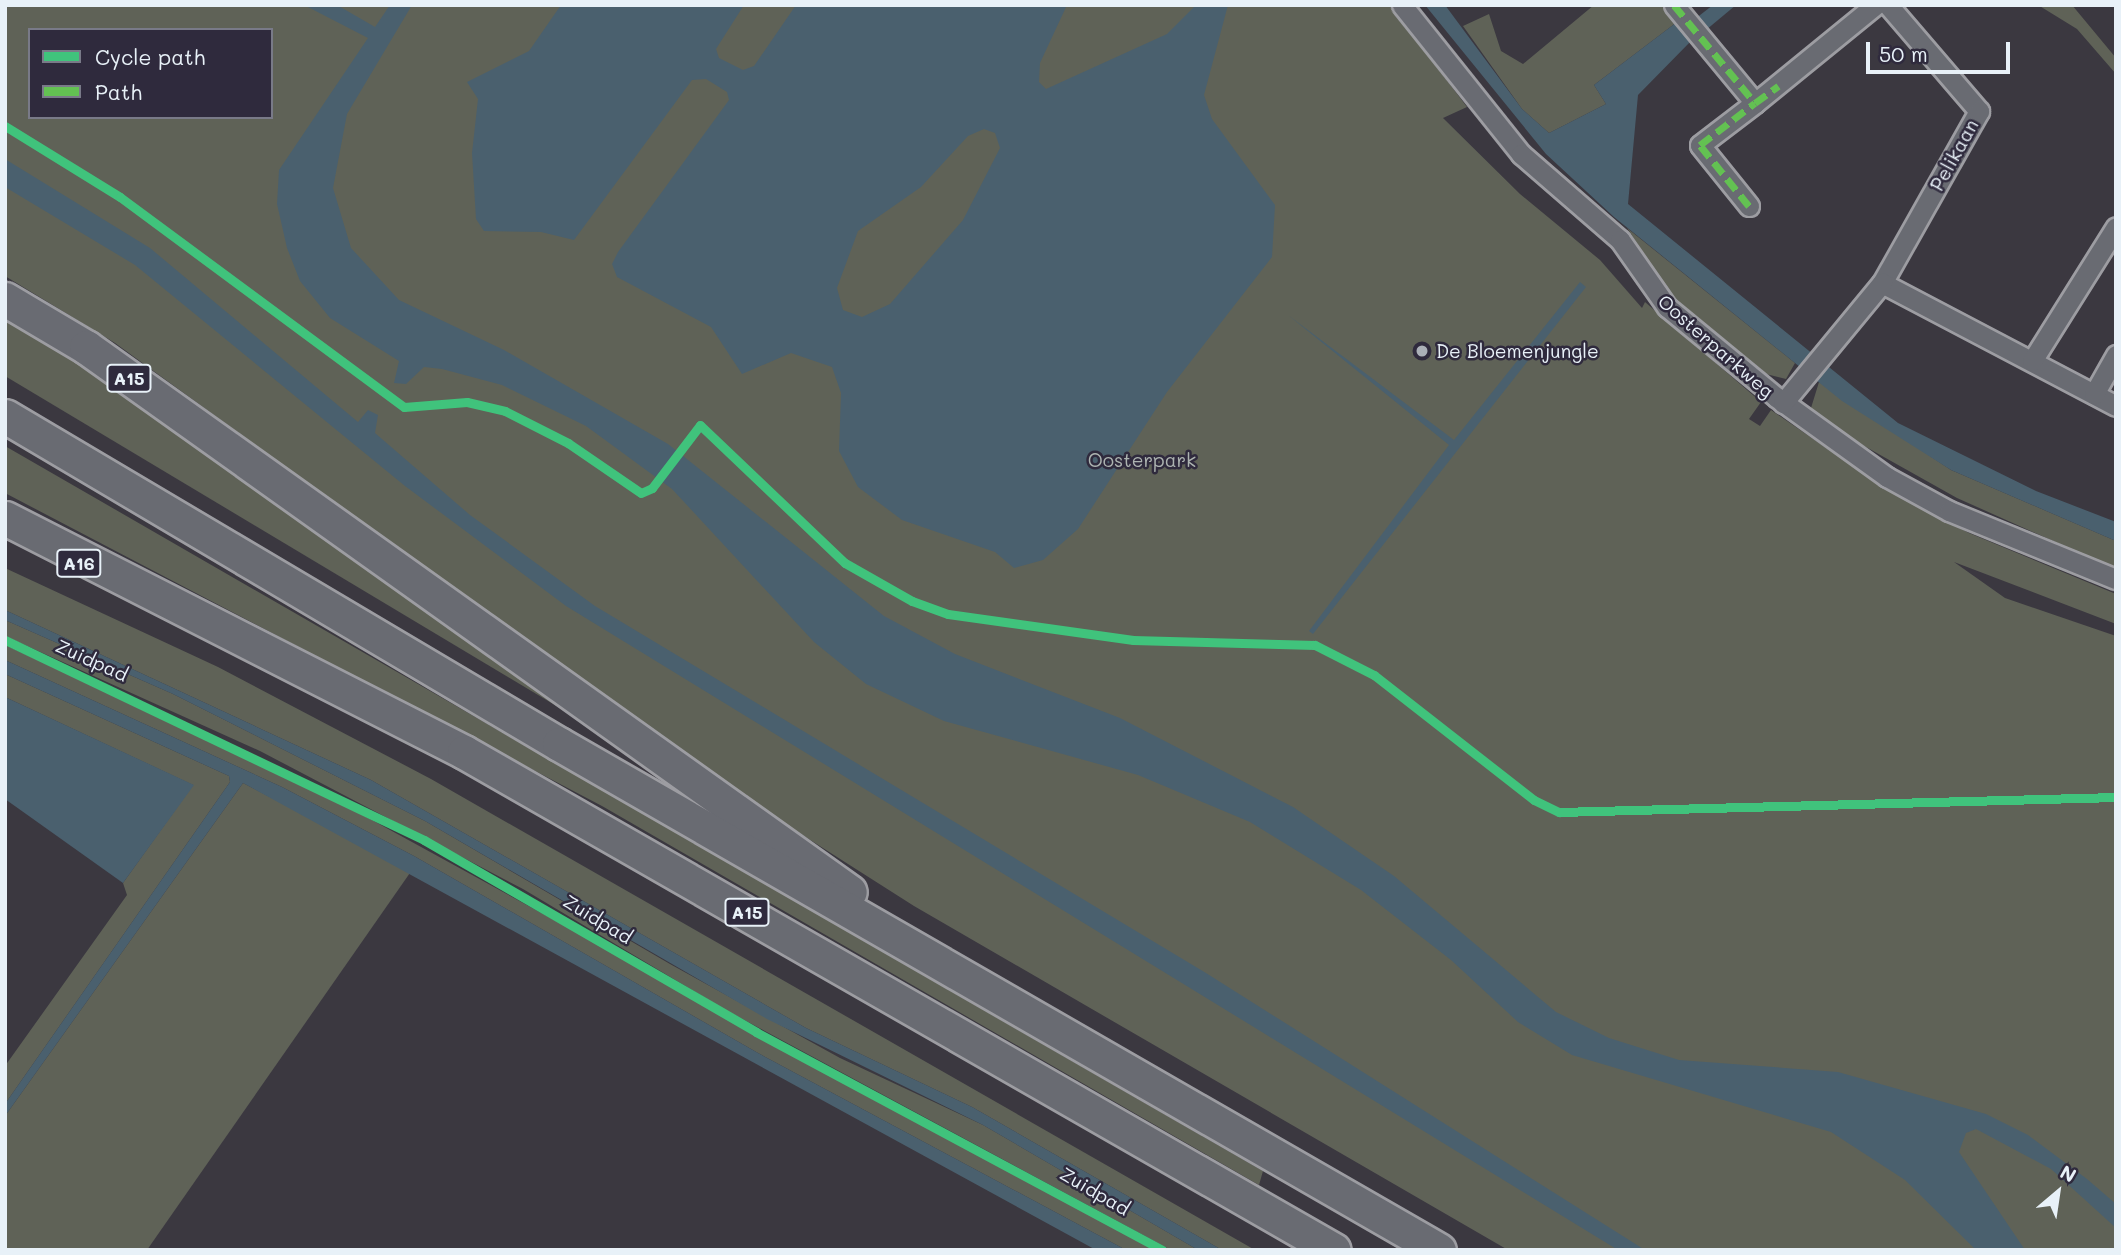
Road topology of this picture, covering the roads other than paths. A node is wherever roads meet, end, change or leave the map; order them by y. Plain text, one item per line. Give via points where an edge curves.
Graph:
1 (1402, 5) edge
2 (1875, 5) edge
3 (1888, 5) edge
4 (1676, 9) edge
5 (1755, 103) junction
6 (1749, 206) dead end
7 (2116, 227) edge
8 (1882, 283) junction
9 (5, 299) edge
10 (2116, 355) edge
11 (2032, 361) junction
12 (2094, 394) junction
13 (1783, 403) junction
14 (2116, 406) edge
15 (5, 416) edge
16 (5, 518) edge
17 (5, 536) edge
18 (2116, 579) edge
19 (152, 590) junction
20 (927, 956) junction
21 (1334, 1250) edge
22 (1439, 1250) edge

1 - 13 street, Oosterparkweg via 1521,154 1620,240 1667,307
2 - 5 street
3 - 8 street, Pelikaan via 1979,111
4 - 5 street
5 - 6 street via 1700,145
7 - 11 street
8 - 11 street
8 - 13 street, Pelikaan
9 - 20 highway, A15 via 86,347 588,712 802,854
10 - 12 street
11 - 12 street
12 - 14 street
13 - 18 street, Oosterparkweg via 1887,477 1949,511
15 - 20 highway, A15
16 - 19 highway, A15
17 - 19 highway, A16
19 - 21 highway, A15 via 567,809
20 - 22 highway, A15

